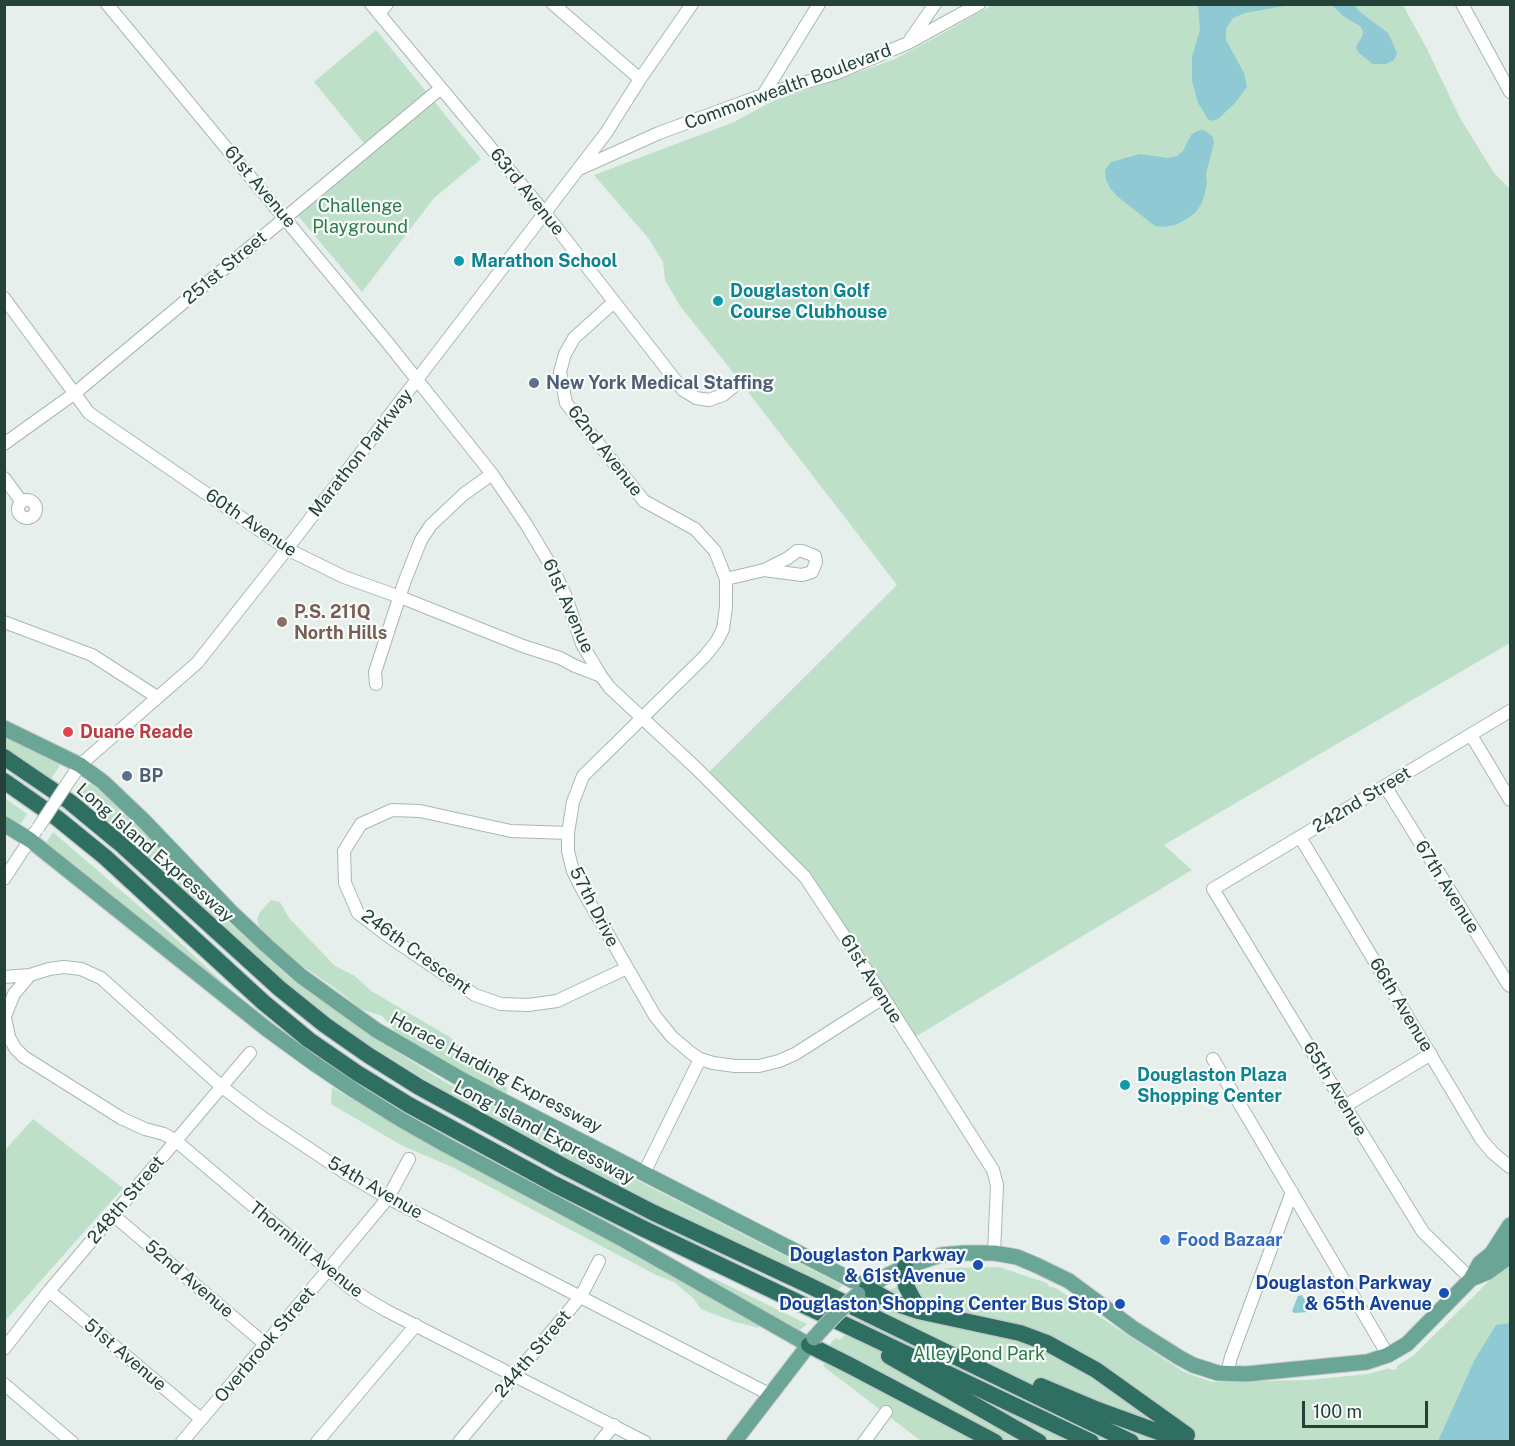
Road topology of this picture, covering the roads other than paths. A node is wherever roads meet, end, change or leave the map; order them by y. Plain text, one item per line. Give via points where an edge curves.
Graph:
1 (107, 4) edge
2 (553, 4) edge
3 (692, 4) edge
4 (819, 4) edge
5 (935, 4) edge
6 (979, 4) edge
7 (1462, 4) edge
8 (379, 8) edge
9 (908, 43) junction
10 (640, 79) junction
11 (441, 88) junction
12 (1510, 92) edge
13 (763, 94) junction
14 (606, 133) junction
15 (626, 148) junction
16 (578, 170) junction
17 (545, 213) junction
18 (285, 218) junction
19 (4, 298) edge
20 (614, 302) junction
21 (418, 380) junction
22 (739, 382) dead end
23 (75, 393) junction
24 (4, 444) edge
25 (492, 474) junction
26 (4, 478) edge
27 (22, 502) dead end
28 (287, 549) junction
29 (764, 570) dead end
30 (726, 579) junction
31 (400, 597) junction
32 (4, 622) edge
33 (582, 644) junction
34 (560, 658) junction
35 (601, 676) junction
36 (376, 684) dead end
37 (157, 697) junction
38 (1510, 711) edge
39 (643, 717) junction
40 (4, 728) edge
41 (1471, 735) junction
42 (4, 757) edge
43 (80, 765) junction
44 (4, 781) edge
45 (1385, 786) junction
46 (1510, 800) edge
47 (4, 824) edge
48 (568, 833) junction
49 (34, 834) junction
50 (1300, 837) junction
51 (4, 879) edge
52 (1213, 889) joint
53 (627, 968) junction
54 (30, 975) junction
55 (4, 977) edge
56 (1510, 986) edge
57 (883, 998) junction
58 (5, 1014) edge
59 (250, 1053) dead end
60 (1431, 1054) junction
61 (700, 1059) junction
62 (1213, 1059) dead end
63 (222, 1087) junction
64 (1344, 1106) junction
65 (176, 1142) junction
66 (408, 1159) dead end
67 (1510, 1167) edge
68 (644, 1173) junction
69 (1292, 1192) junction
70 (388, 1198) junction
71 (113, 1215) junction
72 (1510, 1225) edge
73 (1510, 1244) edge
74 (994, 1253) junction
75 (1491, 1254) junction
76 (1510, 1256) edge
77 (599, 1261) dead end
78 (906, 1267) junction
79 (328, 1270) junction
80 (1471, 1279) junction
81 (806, 1284) junction
82 (49, 1291) junction
83 (863, 1291) junction
84 (580, 1296) junction
85 (797, 1302) junction
86 (926, 1313) junction
87 (416, 1325) junction
88 (811, 1342) junction
89 (265, 1344) junction
90 (4, 1349) edge
91 (1388, 1355) junction
92 (1227, 1373) junction
93 (516, 1375) junction
94 (4, 1384) edge
95 (771, 1395) junction
96 (886, 1412) dead end
97 (201, 1419) junction
98 (614, 1425) junction
99 (739, 1440) edge
100 (992, 1440) edge
101 (72, 1442) edge
102 (182, 1442) edge
103 (317, 1442) edge
104 (459, 1442) edge
105 (600, 1442) edge
106 (645, 1442) edge
107 (864, 1442) edge
108 (1039, 1442) edge
109 (1091, 1442) edge
110 (1131, 1442) edge
111 (1186, 1442) edge
112 (1198, 1442) edge

1 - 18 street, 61st Avenue
2 - 10 street
3 - 10 street, Marathon Parkway
4 - 13 street
5 - 9 street
6 - 9 street, Commonwealth Boulevard
7 - 12 street
8 - 11 street, 63rd Avenue
9 - 13 street, Commonwealth Boulevard via 837,73
10 - 14 street, Marathon Parkway
11 - 17 street, 63rd Avenue
11 - 18 street, 251st Street
13 - 15 street, Commonwealth Boulevard
14 - 15 street
14 - 16 street, Marathon Parkway
15 - 16 street, Commonwealth Boulevard
16 - 17 street, Marathon Parkway
17 - 20 street, 63rd Avenue
17 - 21 street, Marathon Parkway
18 - 21 street, 61st Avenue
18 - 23 street, 251st Street
19 - 23 street, 60th Avenue
20 - 22 street, 63rd Avenue via 683,390 709,400
20 - 30 street, 62nd Avenue via 574,338 565,354 560,372 566,404 644,501 695,529 715,551
21 - 25 street, 61st Avenue
21 - 28 street, Marathon Parkway
23 - 24 street, 251st Street
23 - 28 street, 60th Avenue via 89,413
25 - 31 street via 430,525
25 - 33 street, 61st Avenue via 554,571
26 - 27 street
28 - 31 street, 60th Avenue via 344,577
28 - 37 street, Marathon Parkway via 197,663
29 - 30 street
30 - 39 street, 57th Drive via 723,629 717,641
31 - 34 street, 60th Avenue
31 - 36 street via 375,672
32 - 37 street via 92,655
33 - 34 street
33 - 35 street, 61st Avenue
34 - 35 street, 60th Avenue
35 - 39 street, 61st Avenue
37 - 43 street, Marathon Parkway
38 - 41 street, 242nd Street
39 - 48 street, 57th Drive via 583,776 573,802
39 - 57 street, 61st Avenue via 805,878
40 - 43 main road, Horace Harding Expressway
41 - 45 street, 242nd Street
41 - 46 street
42 - 81 highway, Long Island Expressway via 122,845 279,988 368,1055 419,1088 564,1167
43 - 49 street, Marathon Parkway, bridge
43 - 68 main road, Horace Harding Expressway via 110,788 266,945 340,1005 437,1066
44 - 85 highway, Long Island Expressway via 105,857 263,1002 357,1073 554,1184
45 - 50 street, 242nd Street
45 - 56 street, 67th Avenue
47 - 49 main road
48 - 53 street, 57th Drive via 573,871
48 - 53 street, 246th Crescent via 511,831 420,811 392,810 361,824 345,851 345,883 358,913 475,995 501,1004 557,1001
49 - 51 street, Marathon Parkway
49 - 88 main road via 268,1030 355,1091 437,1140
50 - 52 street, 242nd Street
50 - 60 street, 66th Avenue
52 - 64 street, 65th Avenue
53 - 61 street, 57th Drive via 664,1029
54 - 55 street, 54th Avenue
54 - 58 street, Thornhill Avenue via 14,994
54 - 63 street, 54th Avenue via 64,967 101,978
57 - 61 street via 779,1061 735,1066
57 - 74 street, 61st Avenue via 993,1170 997,1194
58 - 65 street, Thornhill Avenue via 9,1037 24,1057 121,1118
59 - 63 street, 248th Street
60 - 64 street
60 - 67 street, 66th Avenue via 1481,1139
61 - 68 street
62 - 69 street
63 - 65 street, 248th Street
63 - 70 street, 54th Avenue via 305,1147
64 - 80 street, 65th Avenue via 1423,1232
65 - 71 street, 248th Street
65 - 79 street, Thornhill Avenue
66 - 70 street, Overbrook Street
68 - 83 main road, Horace Harding Expressway
69 - 91 street
69 - 92 street
70 - 79 street, Overbrook Street
70 - 84 street, 54th Avenue
71 - 82 street, 248th Street
71 - 89 street, 52nd Avenue
72 - 75 main road
73 - 75 main road
74 - 78 main road via 941,1255
74 - 92 main road via 1017,1257 1062,1277 1174,1355 1207,1370
75 - 80 main road
76 - 80 main road
77 - 84 street, 244th Street
78 - 83 main road
78 - 86 highway via 906,1286
79 - 87 street, Thornhill Avenue via 368,1300
79 - 89 street, Overbrook Street
80 - 91 main road via 1407,1344
81 - 110 highway, Long Island Expressway
81 - 111 highway via 1068,1398
82 - 90 street, 248th Street
82 - 97 street, 51st Avenue
83 - 86 highway
83 - 88 main road, bridge
84 - 93 street, 244th Street
84 - 95 street, 54th Avenue
85 - 108 highway
85 - 109 highway, Long Island Expressway
86 - 112 highway via 1047,1342 1096,1370
87 - 93 street, Thornhill Avenue
87 - 103 street
88 - 95 main road
88 - 100 highway
89 - 97 street, Overbrook Street
91 - 92 main road via 1367,1362
93 - 98 street, Thornhill Avenue
93 - 104 street, 244th Street
94 - 101 street
95 - 99 main road
96 - 107 street
97 - 102 street, Overbrook Street
98 - 105 street
98 - 106 street, Thornhill Avenue

